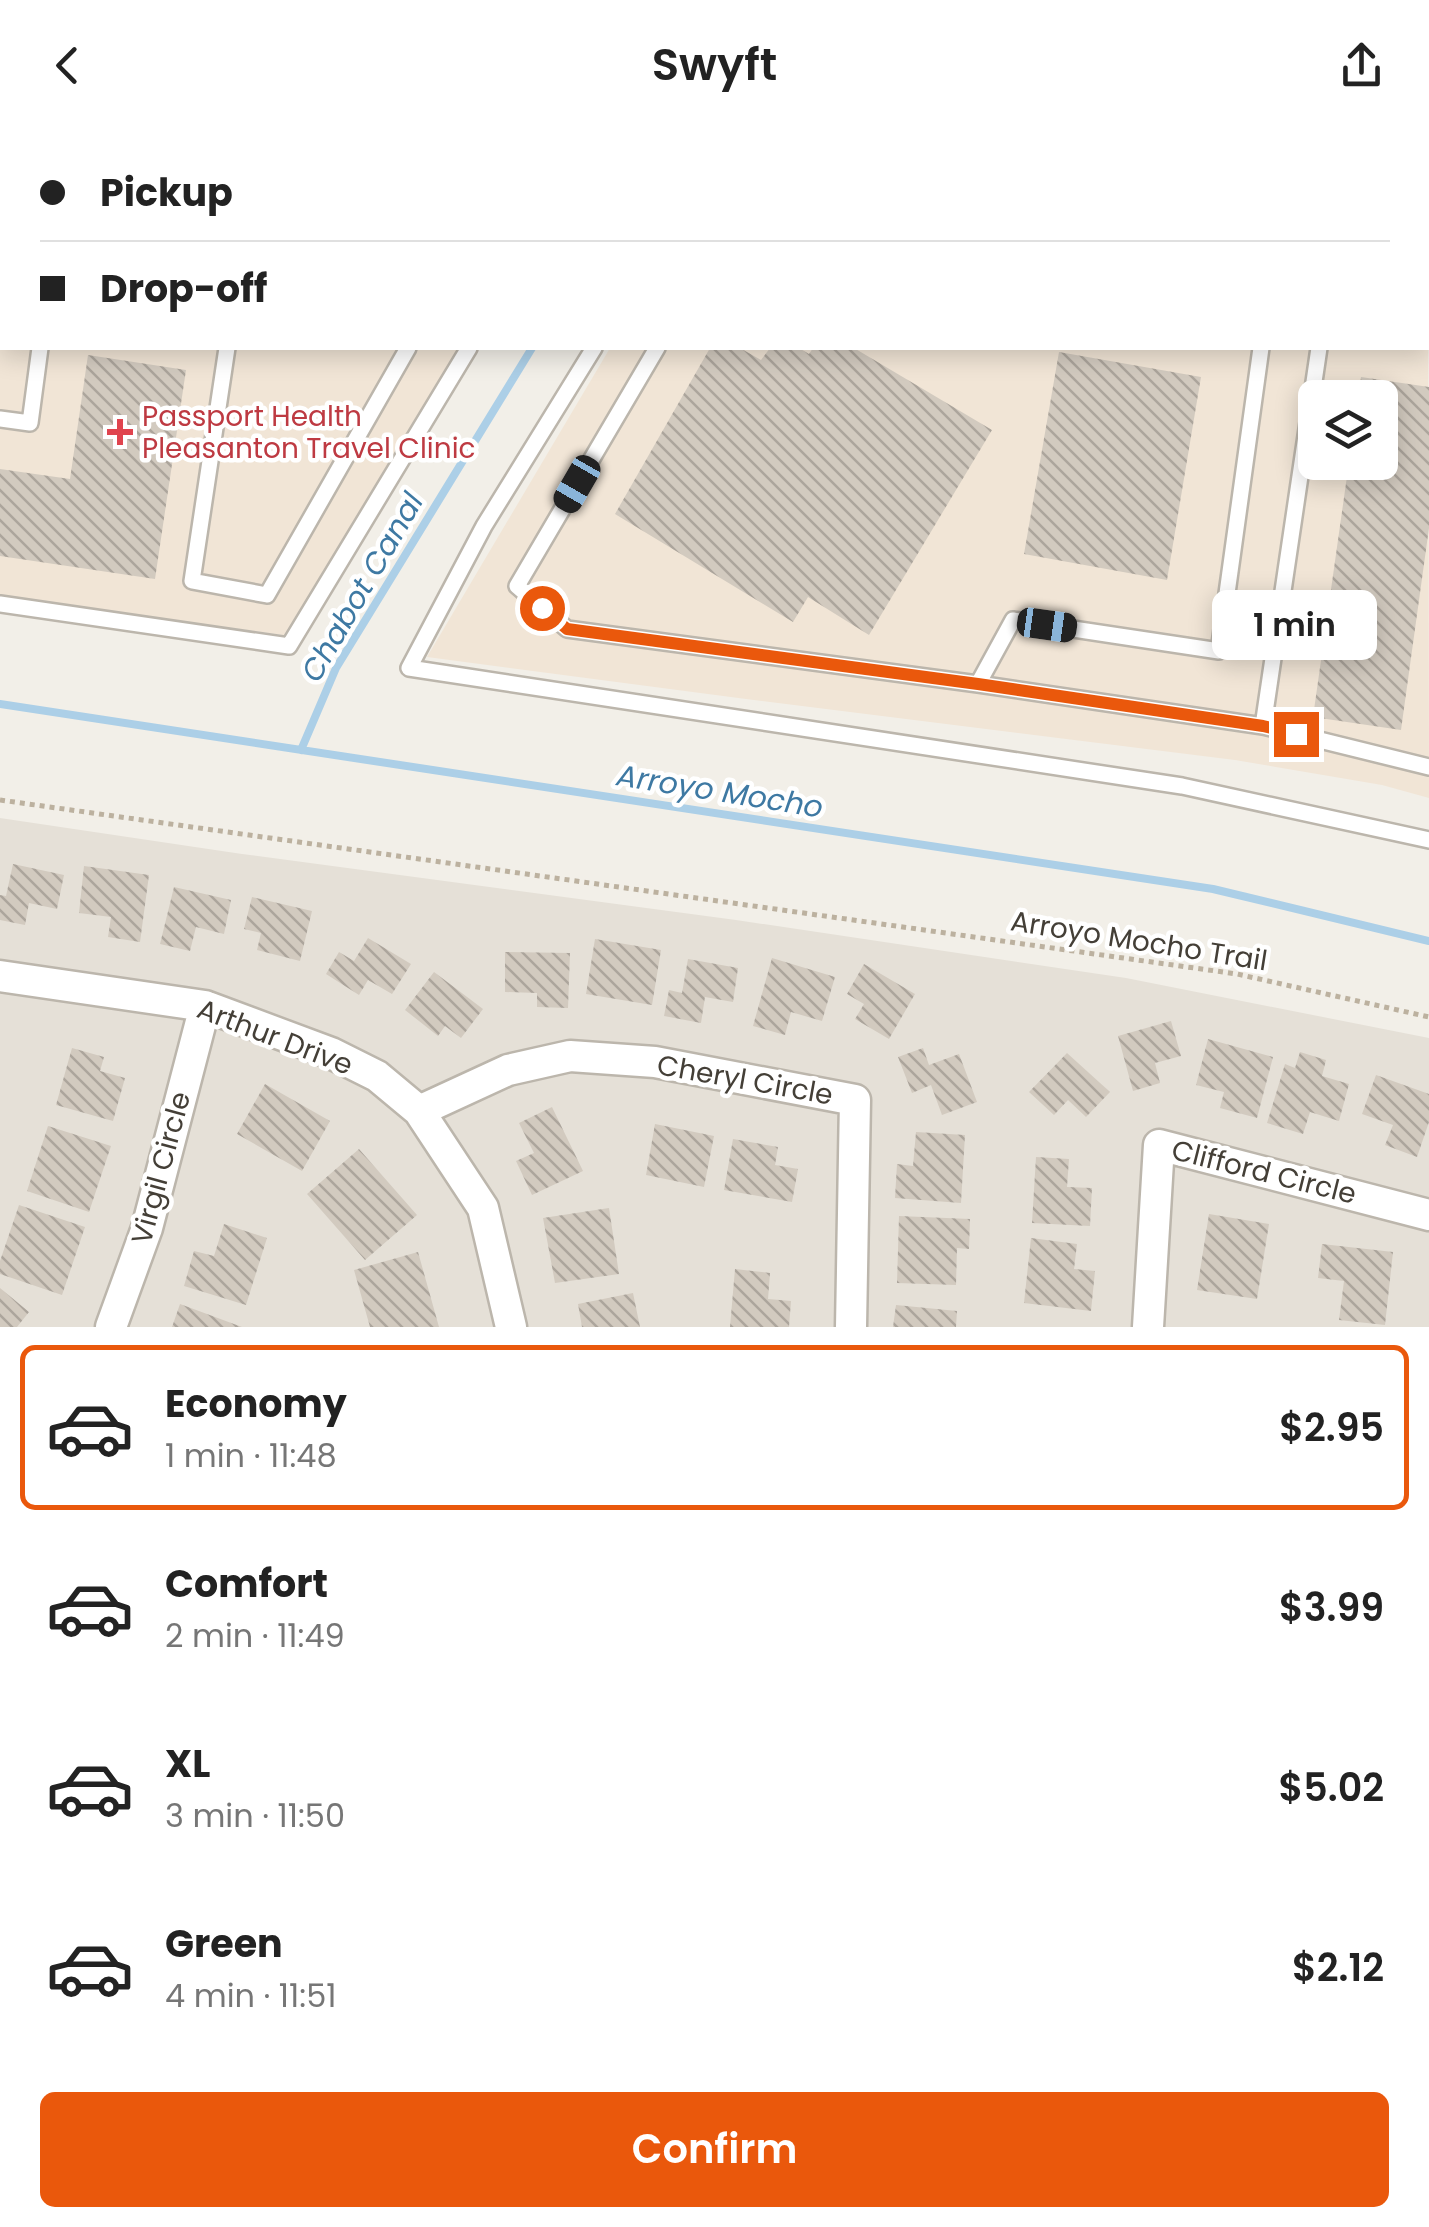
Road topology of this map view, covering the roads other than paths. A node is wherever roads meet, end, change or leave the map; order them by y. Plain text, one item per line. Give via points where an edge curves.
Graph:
1 (40, 350) edge
2 (226, 350) edge
3 (407, 350) edge
4 (469, 350) edge
5 (593, 350) edge
6 (656, 350) edge
7 (1261, 350) edge
8 (1319, 350) edge
9 (0, 418) edge
10 (0, 604) edge
11 (978, 684) junction
12 (1263, 726) junction
13 (1429, 767) edge
14 (1429, 840) edge
15 (0, 976) edge
16 (205, 1006) junction
17 (418, 1111) junction
18 (1429, 1215) edge
19 (111, 1327) edge
20 (511, 1327) edge
21 (852, 1327) edge
22 (1148, 1327) edge

1 - 9 lane via 30,423
2 - 3 lane via 192,580 267,595
4 - 10 lane via 288,646
5 - 14 lane via 484,526 409,668 1182,786
6 - 11 lane via 517,586 567,629
7 - 11 lane via 1219,651 1013,620
8 - 12 lane
11 - 12 lane
12 - 13 lane
15 - 16 street, Arthur Drive
16 - 17 street, Arthur Drive via 331,1053 377,1076
16 - 19 street, Virgil Circle via 147,1228
17 - 20 street, Arthur Drive via 483,1208
17 - 21 street, Cheryl Circle via 508,1070 570,1056 655,1062 854,1100
18 - 22 street, Clifford Circle via 1159,1145

